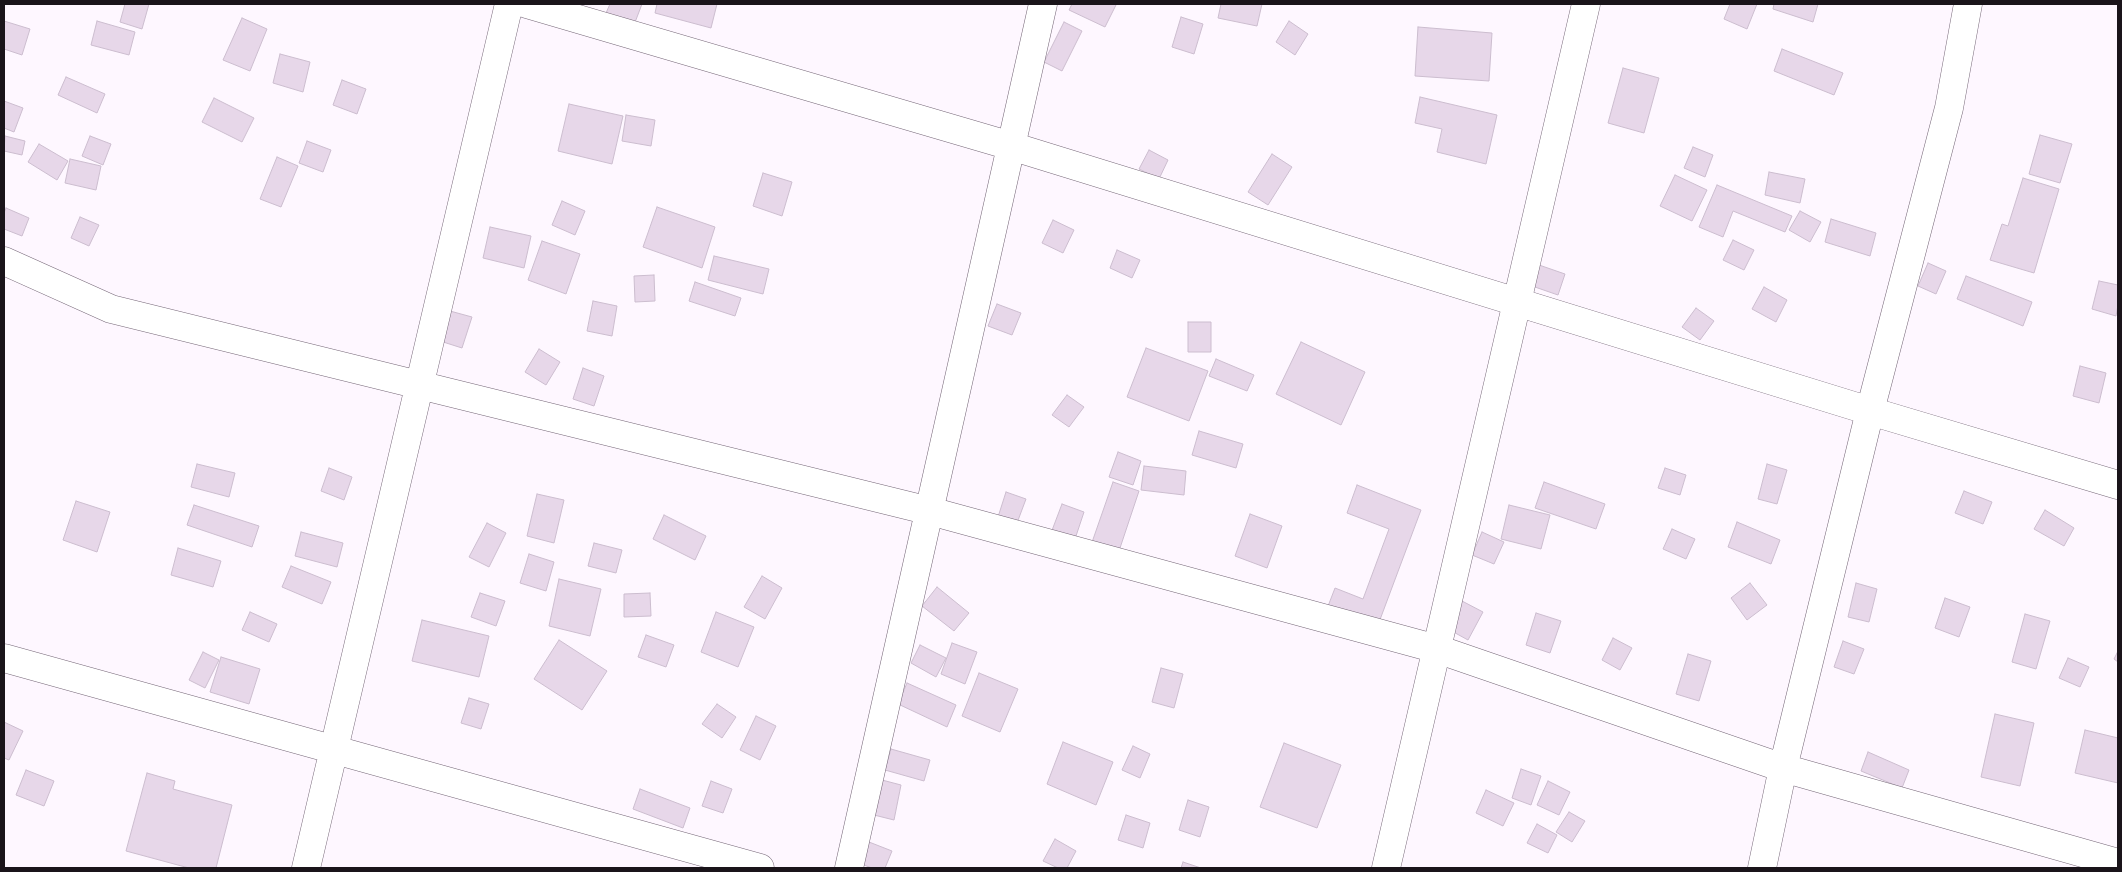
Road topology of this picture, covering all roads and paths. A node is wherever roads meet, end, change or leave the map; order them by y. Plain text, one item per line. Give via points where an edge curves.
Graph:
1 (509, 4) edge
2 (526, 4) edge
3 (1043, 4) edge
4 (1586, 4) edge
5 (1968, 4) edge
6 (1011, 146) junction
7 (4, 261) edge
8 (1518, 302) junction
9 (418, 385) junction
10 (1870, 412) junction
11 (2118, 486) edge
12 (930, 511) junction
13 (1438, 649) junction
14 (4, 658) edge
15 (334, 750) junction
16 (1784, 768) junction
17 (2118, 863) edge
18 (306, 868) edge
19 (760, 868) edge
20 (849, 868) edge
21 (1386, 868) edge
22 (1762, 868) edge

1 - 9 street
2 - 6 street
3 - 6 street
4 - 8 street
5 - 10 street via 1949,108
6 - 8 street
6 - 12 street
7 - 9 street via 111,309
8 - 10 street
8 - 13 street
9 - 12 street
9 - 15 street
10 - 11 street
10 - 16 street
12 - 13 street
12 - 20 street
13 - 16 street
13 - 21 street
14 - 15 street
15 - 18 street
15 - 19 street
16 - 17 street
16 - 22 street

